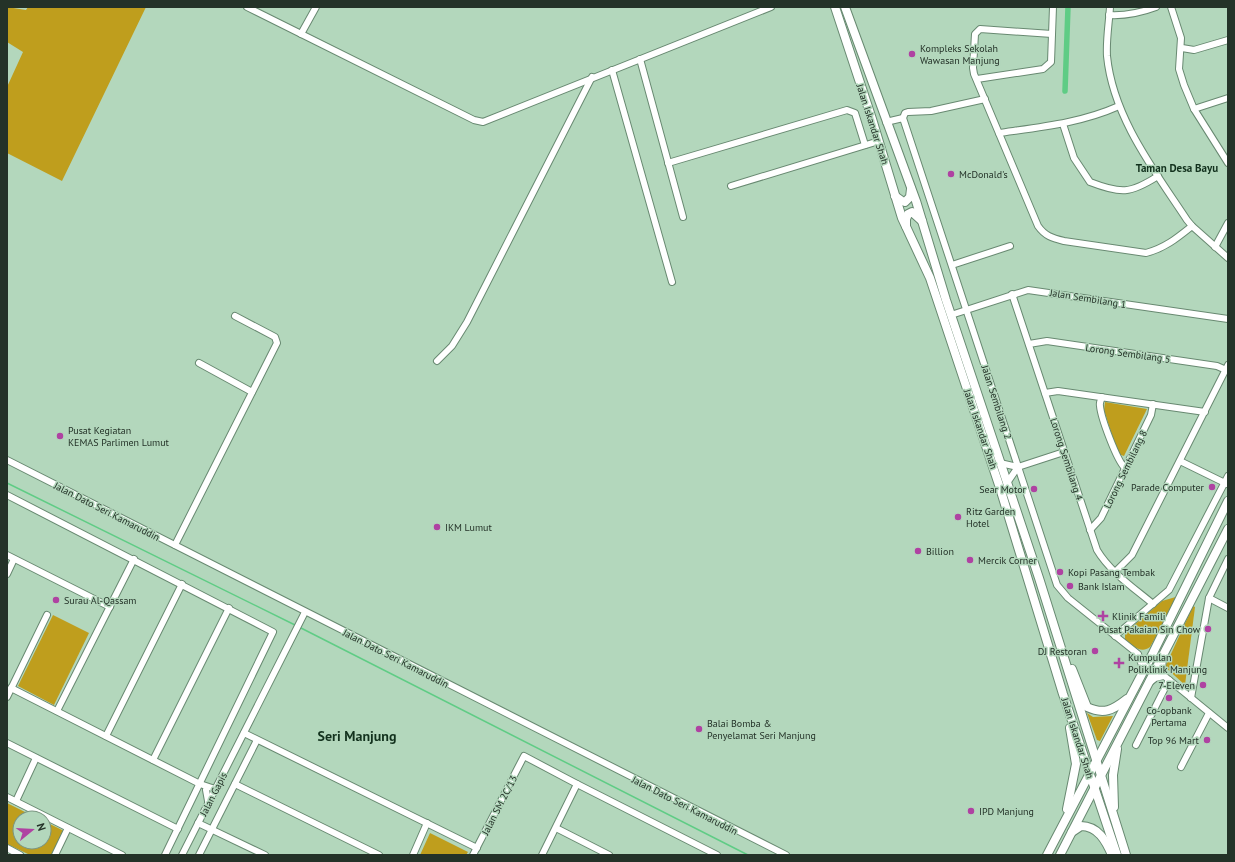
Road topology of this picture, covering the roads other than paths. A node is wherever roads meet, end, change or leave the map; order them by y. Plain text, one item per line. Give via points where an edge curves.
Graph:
1 (316, 7) edge
2 (771, 7) edge
3 (835, 7) edge
4 (845, 7) edge
5 (1053, 7) edge
6 (1110, 7) edge
7 (1156, 7) edge
8 (1171, 7) edge
9 (251, 8) edge
10 (1110, 15) junction
11 (301, 34) junction
12 (1052, 34) junction
13 (1228, 40) edge
14 (1182, 48) junction
15 (640, 58) junction
16 (612, 70) junction
17 (592, 78) junction
18 (977, 79) junction
19 (1228, 98) edge
20 (984, 99) junction
21 (1119, 106) junction
22 (1194, 109) junction
23 (903, 118) junction
24 (886, 122) junction
25 (1063, 124) junction
26 (1000, 133) junction
27 (879, 141) junction
28 (865, 145) junction
29 (668, 163) junction
30 (1228, 163) edge
31 (1158, 176) junction
32 (731, 186) dead end
33 (911, 186) junction
34 (895, 196) junction
35 (683, 217) dead end
36 (922, 221) junction
37 (1228, 224) edge
38 (1192, 226) junction
39 (906, 227) junction
40 (1010, 246) dead end
41 (1215, 247) junction
42 (1228, 258) edge
43 (952, 265) junction
44 (672, 282) dead end
45 (1012, 294) junction
46 (968, 309) junction
47 (951, 315) junction
48 (235, 316) dead end
49 (1228, 319) edge
50 (1029, 344) junction
51 (437, 361) dead end
52 (199, 363) dead end
53 (1227, 368) edge
54 (252, 392) junction
55 (1045, 393) junction
56 (1102, 397) junction
57 (1153, 404) junction
58 (1205, 412) junction
59 (1064, 452) junction
60 (7, 460) edge
61 (1180, 461) junction
62 (1000, 463) junction
63 (1018, 466) junction
64 (1125, 468) junction
65 (1228, 476) edge
66 (1007, 483) junction
67 (1226, 484) edge
68 (7, 495) edge
69 (1228, 501) edge
70 (1228, 529) edge
71 (1090, 530) junction
72 (175, 545) junction
73 (7, 556) edge
74 (1200, 557) junction
75 (14, 559) junction
76 (134, 559) junction
77 (1228, 559) edge
78 (1115, 572) junction
79 (7, 574) edge
80 (182, 584) junction
81 (1209, 598) junction
82 (1153, 604) junction
83 (110, 607) junction
84 (229, 608) junction
85 (1228, 608) edge
86 (305, 612) junction
87 (47, 615) dead end
88 (1054, 628) junction
89 (1115, 636) junction
90 (1154, 653) junction
91 (1163, 653) junction
92 (1138, 654) junction
93 (1144, 671) junction
94 (1166, 678) junction
95 (1147, 683) junction
96 (11, 688) junction
97 (1063, 694) junction
98 (7, 696) edge
99 (1130, 696) junction
100 (1191, 698) junction
101 (57, 711) junction
102 (1209, 713) junction
103 (1228, 728) edge
104 (244, 733) junction
105 (1122, 733) junction
106 (106, 736) junction
107 (257, 740) junction
108 (7, 743) edge
109 (1136, 745) dead end
110 (36, 758) junction
111 (152, 760) junction
112 (1096, 762) junction
113 (1181, 767) dead end
114 (1090, 774) junction
115 (1100, 775) junction
116 (222, 776) junction
117 (236, 784) junction
118 (577, 784) junction
119 (204, 786) junction
120 (1094, 786) junction
121 (214, 791) junction
122 (7, 797) edge
123 (16, 801) junction
124 (208, 802) junction
125 (1064, 820) junction
126 (198, 823) junction
127 (427, 823) junction
128 (1116, 825) junction
129 (68, 828) junction
130 (556, 828) junction
131 (178, 829) junction
132 (213, 829) junction
133 (1070, 833) junction
134 (7, 848) edge
135 (476, 848) junction
136 (112, 853) edge
137 (255, 853) edge
138 (20, 855) edge
139 (55, 855) edge
140 (122, 855) edge
141 (165, 855) edge
142 (182, 855) edge
143 (199, 855) edge
144 (265, 855) edge
145 (379, 855) edge
146 (413, 855) edge
147 (473, 855) edge
148 (542, 855) edge
149 (609, 855) edge
150 (717, 855) edge
151 (786, 855) edge
152 (1047, 855) edge
153 (1060, 855) edge
154 (1112, 855) edge
155 (1117, 855) edge
156 (1126, 855) edge

1 - 11 street
2 - 15 street
3 - 27 main road, Jalan Iskandar Shah
4 - 24 main road, Jalan Iskandar Shah
5 - 12 street
6 - 10 street
7 - 10 street via 1135,15
8 - 14 street via 1179,28
9 - 11 street
10 - 21 street via 1107,54
11 - 17 street via 480,122
12 - 18 street via 1051,62 1046,68
12 - 18 street via 984,28 976,31 973,68
13 - 14 street via 1194,50
14 - 22 street via 1180,75
15 - 16 street
15 - 29 street
16 - 17 street
16 - 44 street
17 - 51 street via 467,322 452,346
18 - 20 street
19 - 22 street
20 - 23 street via 931,111 908,112
20 - 26 street
21 - 25 street via 1098,115
21 - 31 street
22 - 30 street
23 - 24 street
23 - 43 street, Jalan Sembilang 2
24 - 33 main road, Jalan Iskandar Shah
25 - 26 street
25 - 31 street via 1074,158 1090,182 1132,191
26 - 38 street via 1038,226 1044,234 1053,239 1146,253 1171,243
27 - 28 street
27 - 34 main road, Jalan Iskandar Shah
28 - 29 street via 855,113 848,110
28 - 32 street
29 - 35 street
31 - 38 street
33 - 34 main road via 908,200 902,202
33 - 36 main road, Jalan Iskandar Shah
34 - 39 main road, Jalan Iskandar Shah
36 - 39 main road via 912,212 906,219
36 - 47 main road, Jalan Iskandar Shah
37 - 41 street
38 - 41 street
39 - 97 main road, Jalan Iskandar Shah via 930,278 1000,488
40 - 43 street
41 - 42 street
43 - 46 street, Jalan Sembilang 2
45 - 46 street, Jalan Sembilang 1
45 - 49 street, Jalan Sembilang 1 via 1037,290
45 - 50 street, Lorong Sembilang 4
46 - 47 street, Jalan Sembilang 1
46 - 63 street, Jalan Sembilang 2
47 - 62 main road, Jalan Iskandar Shah
48 - 54 street via 277,340
50 - 53 street, Lorong Sembilang 5 via 1063,343
50 - 55 street, Lorong Sembilang 4
52 - 54 street
53 - 58 street
54 - 72 street
55 - 56 street via 1058,391
55 - 59 street, Lorong Sembilang 4
56 - 57 street
56 - 64 street via 1100,407 1120,464
57 - 58 street
57 - 64 street, Lorong Sembilang 8 via 1151,414
58 - 61 street
59 - 63 street
59 - 71 street, Lorong Sembilang 4
60 - 72 street, Jalan Dato Seri Kamaruddin
61 - 67 street
61 - 78 street via 1132,555
62 - 63 street
62 - 66 main road, Jalan Iskandar Shah
63 - 66 street
63 - 89 street, Jalan Sembilang 2 via 1060,590
64 - 71 street, Lorong Sembilang 8 via 1098,522
65 - 67 street
66 - 88 main road, Jalan Iskandar Shah
67 - 82 street via 1174,582
68 - 76 street
69 - 74 main road
70 - 74 main road via 1222,528 1216,532
70 - 91 main road
71 - 78 street, Lorong Sembilang 4 via 1102,559
72 - 86 street, Jalan Dato Seri Kamaruddin
73 - 75 street
74 - 90 main road
75 - 79 street
75 - 83 street
76 - 80 street
76 - 83 street
77 - 81 street
78 - 82 street, Lorong Sembilang 4
80 - 84 street
80 - 106 street
81 - 85 street
81 - 100 street
82 - 89 street
83 - 101 street
84 - 111 street
84 - 119 street via 272,630 273,634
86 - 104 street, Jalan Gapis
86 - 151 street, Jalan Dato Seri Kamaruddin
87 - 96 street
88 - 99 main road via 1087,707 1107,712 1114,710
88 - 112 main road, Jalan Iskandar Shah
89 - 92 street, Jalan Sembilang 2
90 - 92 street
90 - 93 main road
91 - 94 main road via 1161,668
91 - 95 main road
92 - 93 street
93 - 99 main road
94 - 95 main road via 1155,677
94 - 100 street
94 - 109 street
95 - 105 main road
96 - 98 street
96 - 101 street
97 - 114 main road, Jalan Iskandar Shah
97 - 125 main road via 1076,764
99 - 112 main road
100 - 102 street
101 - 106 street
102 - 103 street
102 - 113 street
104 - 107 street
104 - 116 street, Jalan Gapis
105 - 115 main road
105 - 128 main road via 1114,760 1113,774
106 - 111 street
107 - 117 street
107 - 127 street
108 - 110 street
110 - 123 street
110 - 131 street
111 - 119 street
112 - 114 main road
112 - 115 main road, Jalan Iskandar Shah
114 - 120 main road, Jalan Iskandar Shah
114 - 125 main road
115 - 120 main road
115 - 128 main road, Jalan Iskandar Shah
116 - 119 street
116 - 121 street, Jalan Gapis
117 - 132 street
117 - 145 street
118 - 130 street
118 - 135 street, Jalan SM 2C/13 via 524,756
118 - 150 street
119 - 121 street
119 - 124 street
119 - 131 street
120 - 133 main road
120 - 155 main road, Jalan Iskandar Shah
121 - 124 street, Jalan Gapis
122 - 123 street
123 - 129 street
124 - 126 street, Jalan Gapis
125 - 152 main road
126 - 132 street
126 - 142 street, Jalan Gapis
127 - 135 street
127 - 146 street
128 - 156 main road, Jalan Iskandar Shah
129 - 136 street
129 - 139 street
130 - 148 street
130 - 149 street
131 - 141 street
132 - 137 street
132 - 143 street
133 - 153 main road
133 - 154 main road via 1081,826 1093,828 1102,836
134 - 138 street
135 - 147 street, Jalan SM 2C/13
136 - 140 street
137 - 144 street

